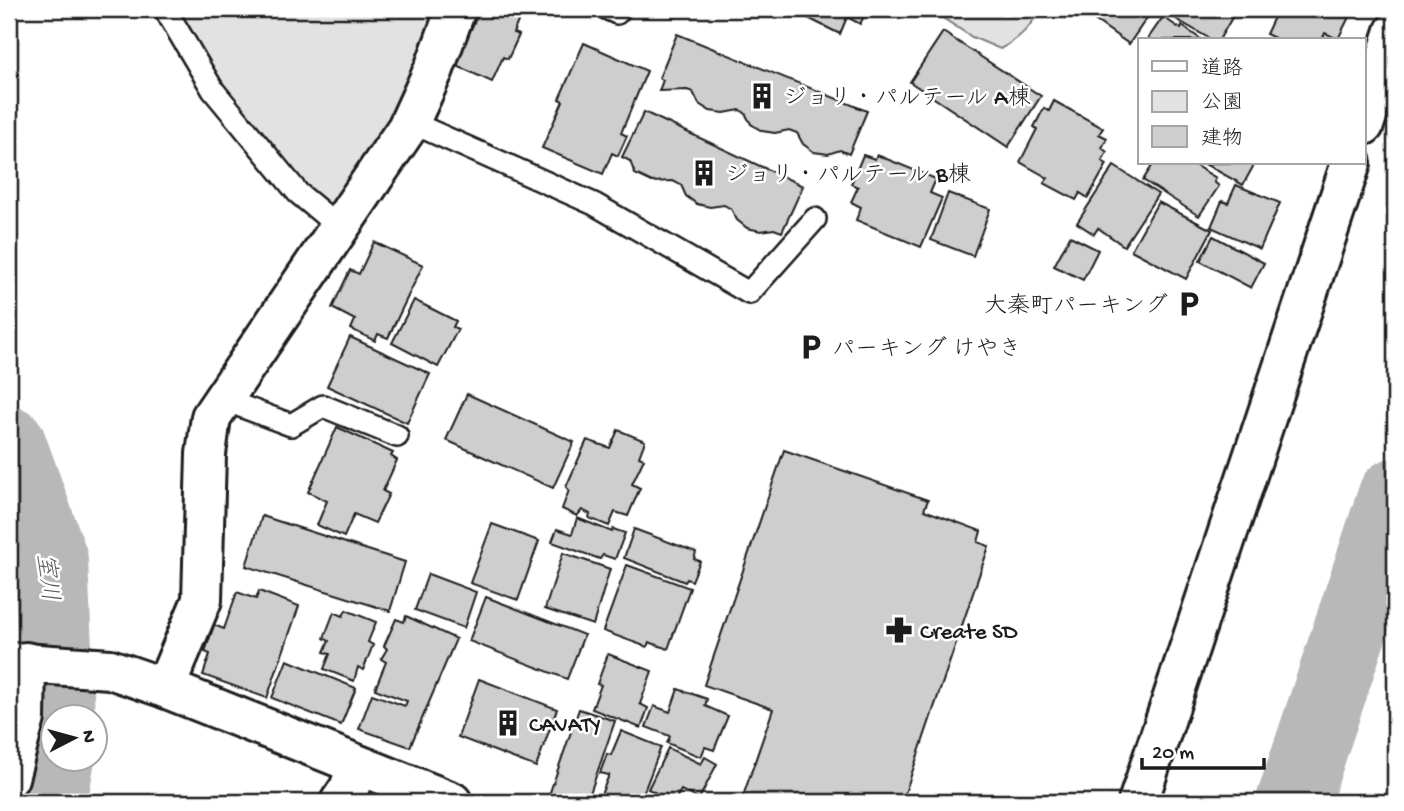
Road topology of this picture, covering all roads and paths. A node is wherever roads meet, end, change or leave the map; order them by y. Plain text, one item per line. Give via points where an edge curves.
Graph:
1 (165, 9) edge
2 (456, 9) edge
3 (608, 9) edge
4 (620, 9) edge
5 (1395, 31) edge
6 (1366, 119) edge
7 (407, 128) junction
8 (1351, 164) edge
9 (815, 219) dead end
10 (340, 227) junction
11 (222, 399) junction
12 (397, 436) dead end
13 (22, 662) edge
14 (165, 688) junction
15 (357, 766) junction
16 (9, 778) edge
17 (340, 802) edge
18 (452, 802) edge
19 (1138, 802) edge

1 - 10 lane via 213,90 298,193
2 - 7 street
3 - 4 lane via 617,13
5 - 6 street
7 - 9 lane via 426,129 594,204 749,293
7 - 10 street
8 - 19 street
10 - 11 street
11 - 12 lane via 291,425 323,406
11 - 14 street via 211,416 206,454 202,600
13 - 14 street via 110,669
13 - 16 street via 25,718
14 - 15 street
15 - 17 street
15 - 18 street

